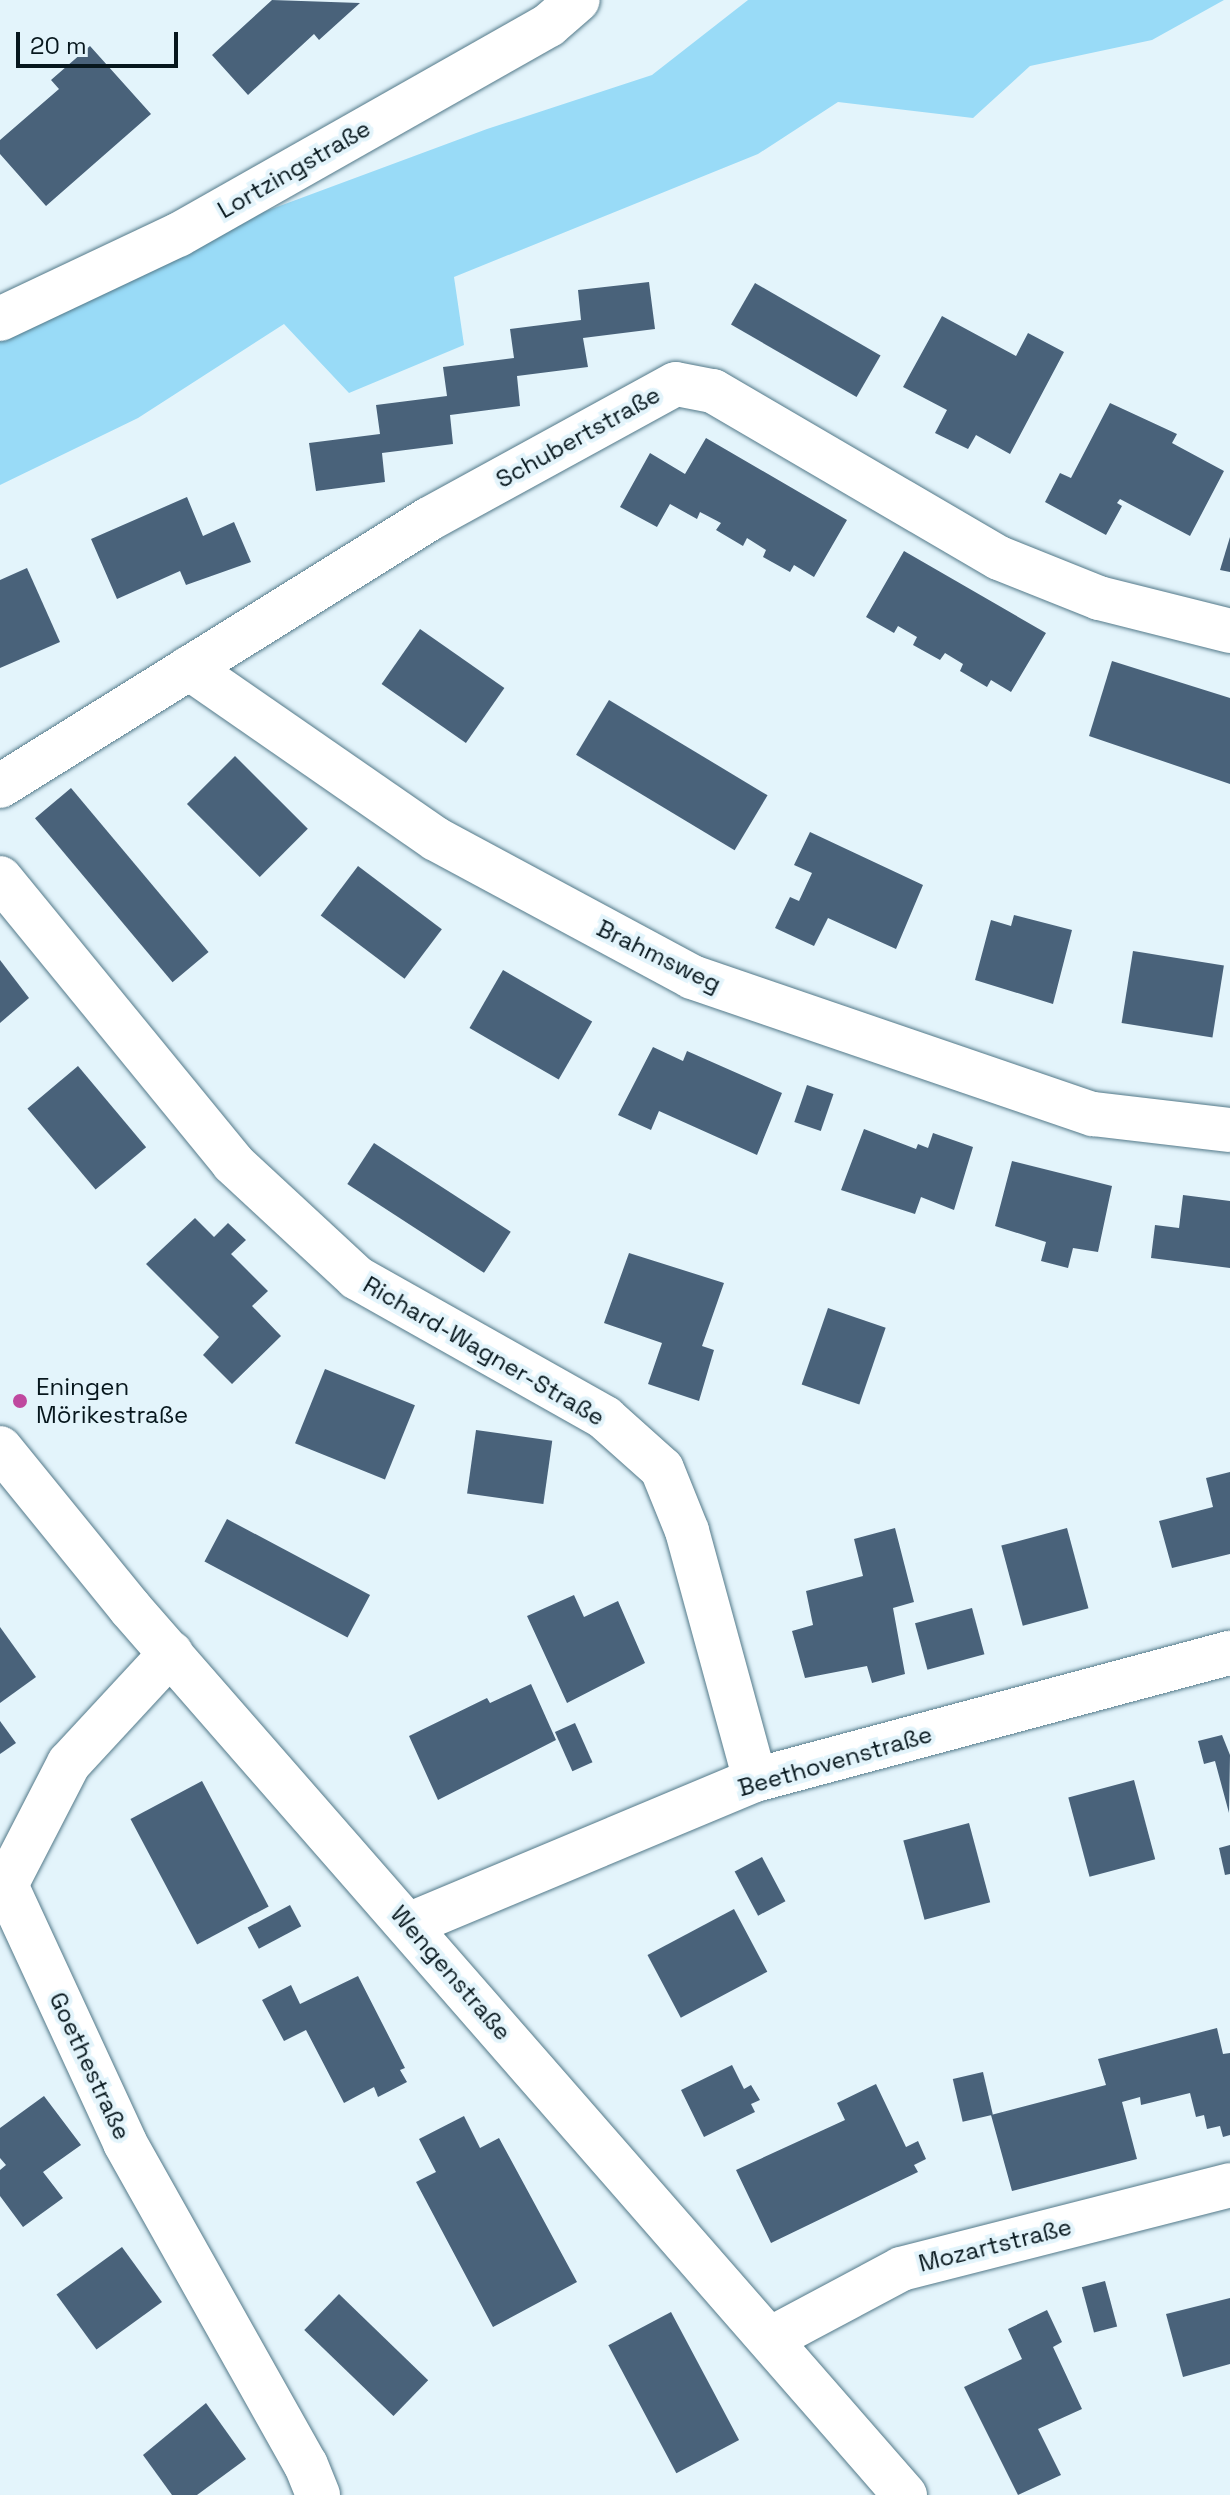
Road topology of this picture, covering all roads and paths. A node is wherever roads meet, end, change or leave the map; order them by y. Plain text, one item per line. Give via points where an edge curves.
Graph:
1 (578, 0) edge
2 (0, 319) edge
3 (1230, 631) edge
4 (189, 668) junction
5 (0, 786) edge
6 (0, 878) edge
7 (1230, 1130) edge
8 (0, 1448) edge
9 (171, 1653) junction
10 (1230, 1653) edge
11 (755, 1780) junction
12 (408, 1925) junction
13 (1230, 2185) edge
14 (772, 2338) junction
15 (318, 2495) edge
16 (905, 2495) edge

1 - 2 street, Lortzingstraße via 549,25 178,235
3 - 4 street, Schubertstraße via 1099,598 999,558 713,391 676,384 429,519
4 - 5 street, Schubertstraße
4 - 7 street, Brahmsweg via 436,839 692,977 1093,1114
6 - 11 street, Richard-Wagner-Straße via 233,1163 357,1278 605,1418 662,1469 687,1531
8 - 9 street, Wengenstraße
9 - 12 street, Wengenstraße
9 - 15 street, Goethestraße via 69,1763 6,1885 125,2143
10 - 11 street, Beethovenstraße
11 - 12 street, Beethovenstraße
12 - 14 street, Wengenstraße
13 - 14 street, Mozartstraße via 901,2269
14 - 16 street, Wengenstraße

